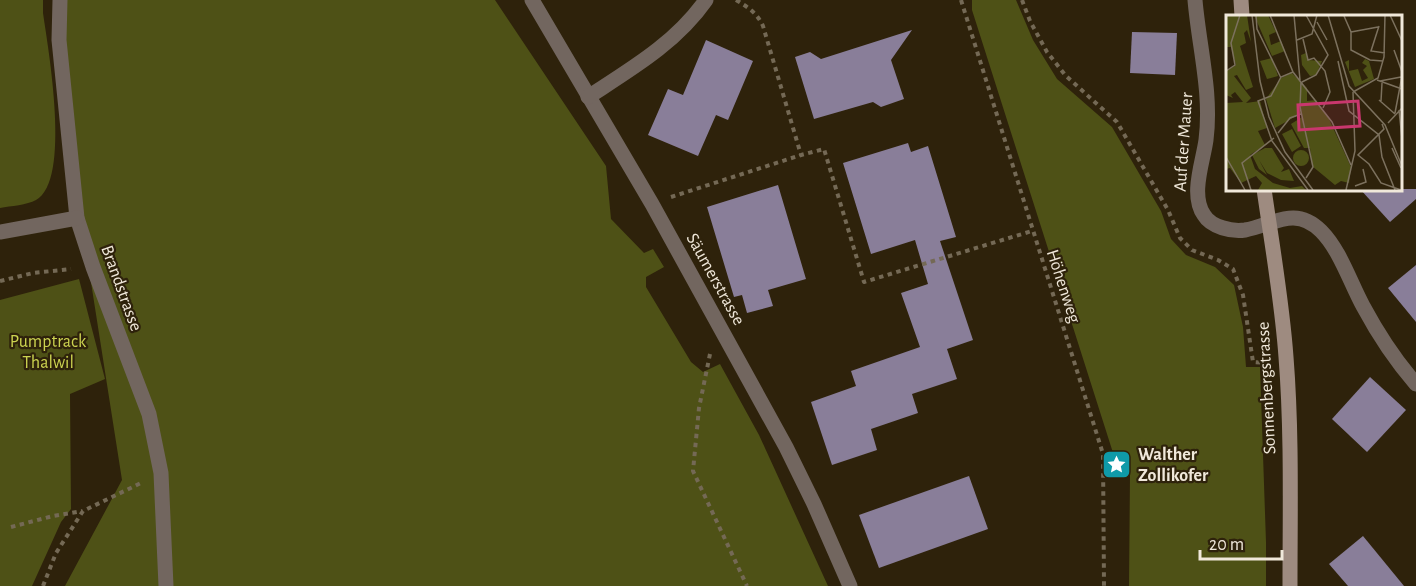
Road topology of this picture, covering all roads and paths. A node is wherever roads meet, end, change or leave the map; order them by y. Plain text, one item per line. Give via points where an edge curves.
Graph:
1 (60, 0) edge
2 (532, 0) edge
3 (706, 0) edge
4 (736, 0) edge
5 (961, 0) edge
6 (1022, 0) edge
7 (1195, 0) edge
8 (1241, 0) edge
9 (1242, 15) edge
10 (588, 97) junction
11 (801, 155) junction
12 (1264, 190) edge
13 (661, 201) dead end
14 (77, 218) junction
15 (1269, 222) junction
16 (1032, 231) junction
17 (0, 232) edge
18 (93, 267) junction
19 (0, 281) edge
20 (717, 322) junction
21 (1266, 363) dead end
22 (1416, 384) edge
23 (161, 473) junction
24 (83, 511) junction
25 (11, 527) dead end
26 (43, 586) edge
27 (166, 586) edge
28 (747, 586) edge
29 (850, 586) edge
30 (1104, 586) edge
31 (1290, 586) edge

1 - 14 street, Brandstrasse via 59,40
2 - 10 street, Säumerstrasse
3 - 10 street via 693,19 660,50
4 - 11 path via 759,16 764,26
5 - 16 path, Höhenweg
6 - 21 path via 1047,52 1066,76 1117,122 1180,238 1192,250 1233,269 1243,295 1253,362
7 - 15 street, Auf der Mauer via 1208,91 1198,190 1204,217 1231,230
8 - 9 main road
10 - 20 street, Säumerstrasse
11 - 13 path
11 - 16 path via 824,149 864,282
12 - 15 main road, Sonnenbergstrasse
14 - 17 street
14 - 18 street, Brandstrasse
15 - 22 street via 1298,217 1322,232 1383,342
15 - 31 main road, Sonnenbergstrasse via 1286,357
16 - 30 path, Höhenweg via 1103,454
18 - 19 path
18 - 23 street, Brandstrasse via 149,414
20 - 28 path via 699,408 693,471
20 - 29 street, Säumerstrasse via 786,447
23 - 24 path
23 - 27 street, Brandstrasse
24 - 25 path
24 - 26 path via 56,553

